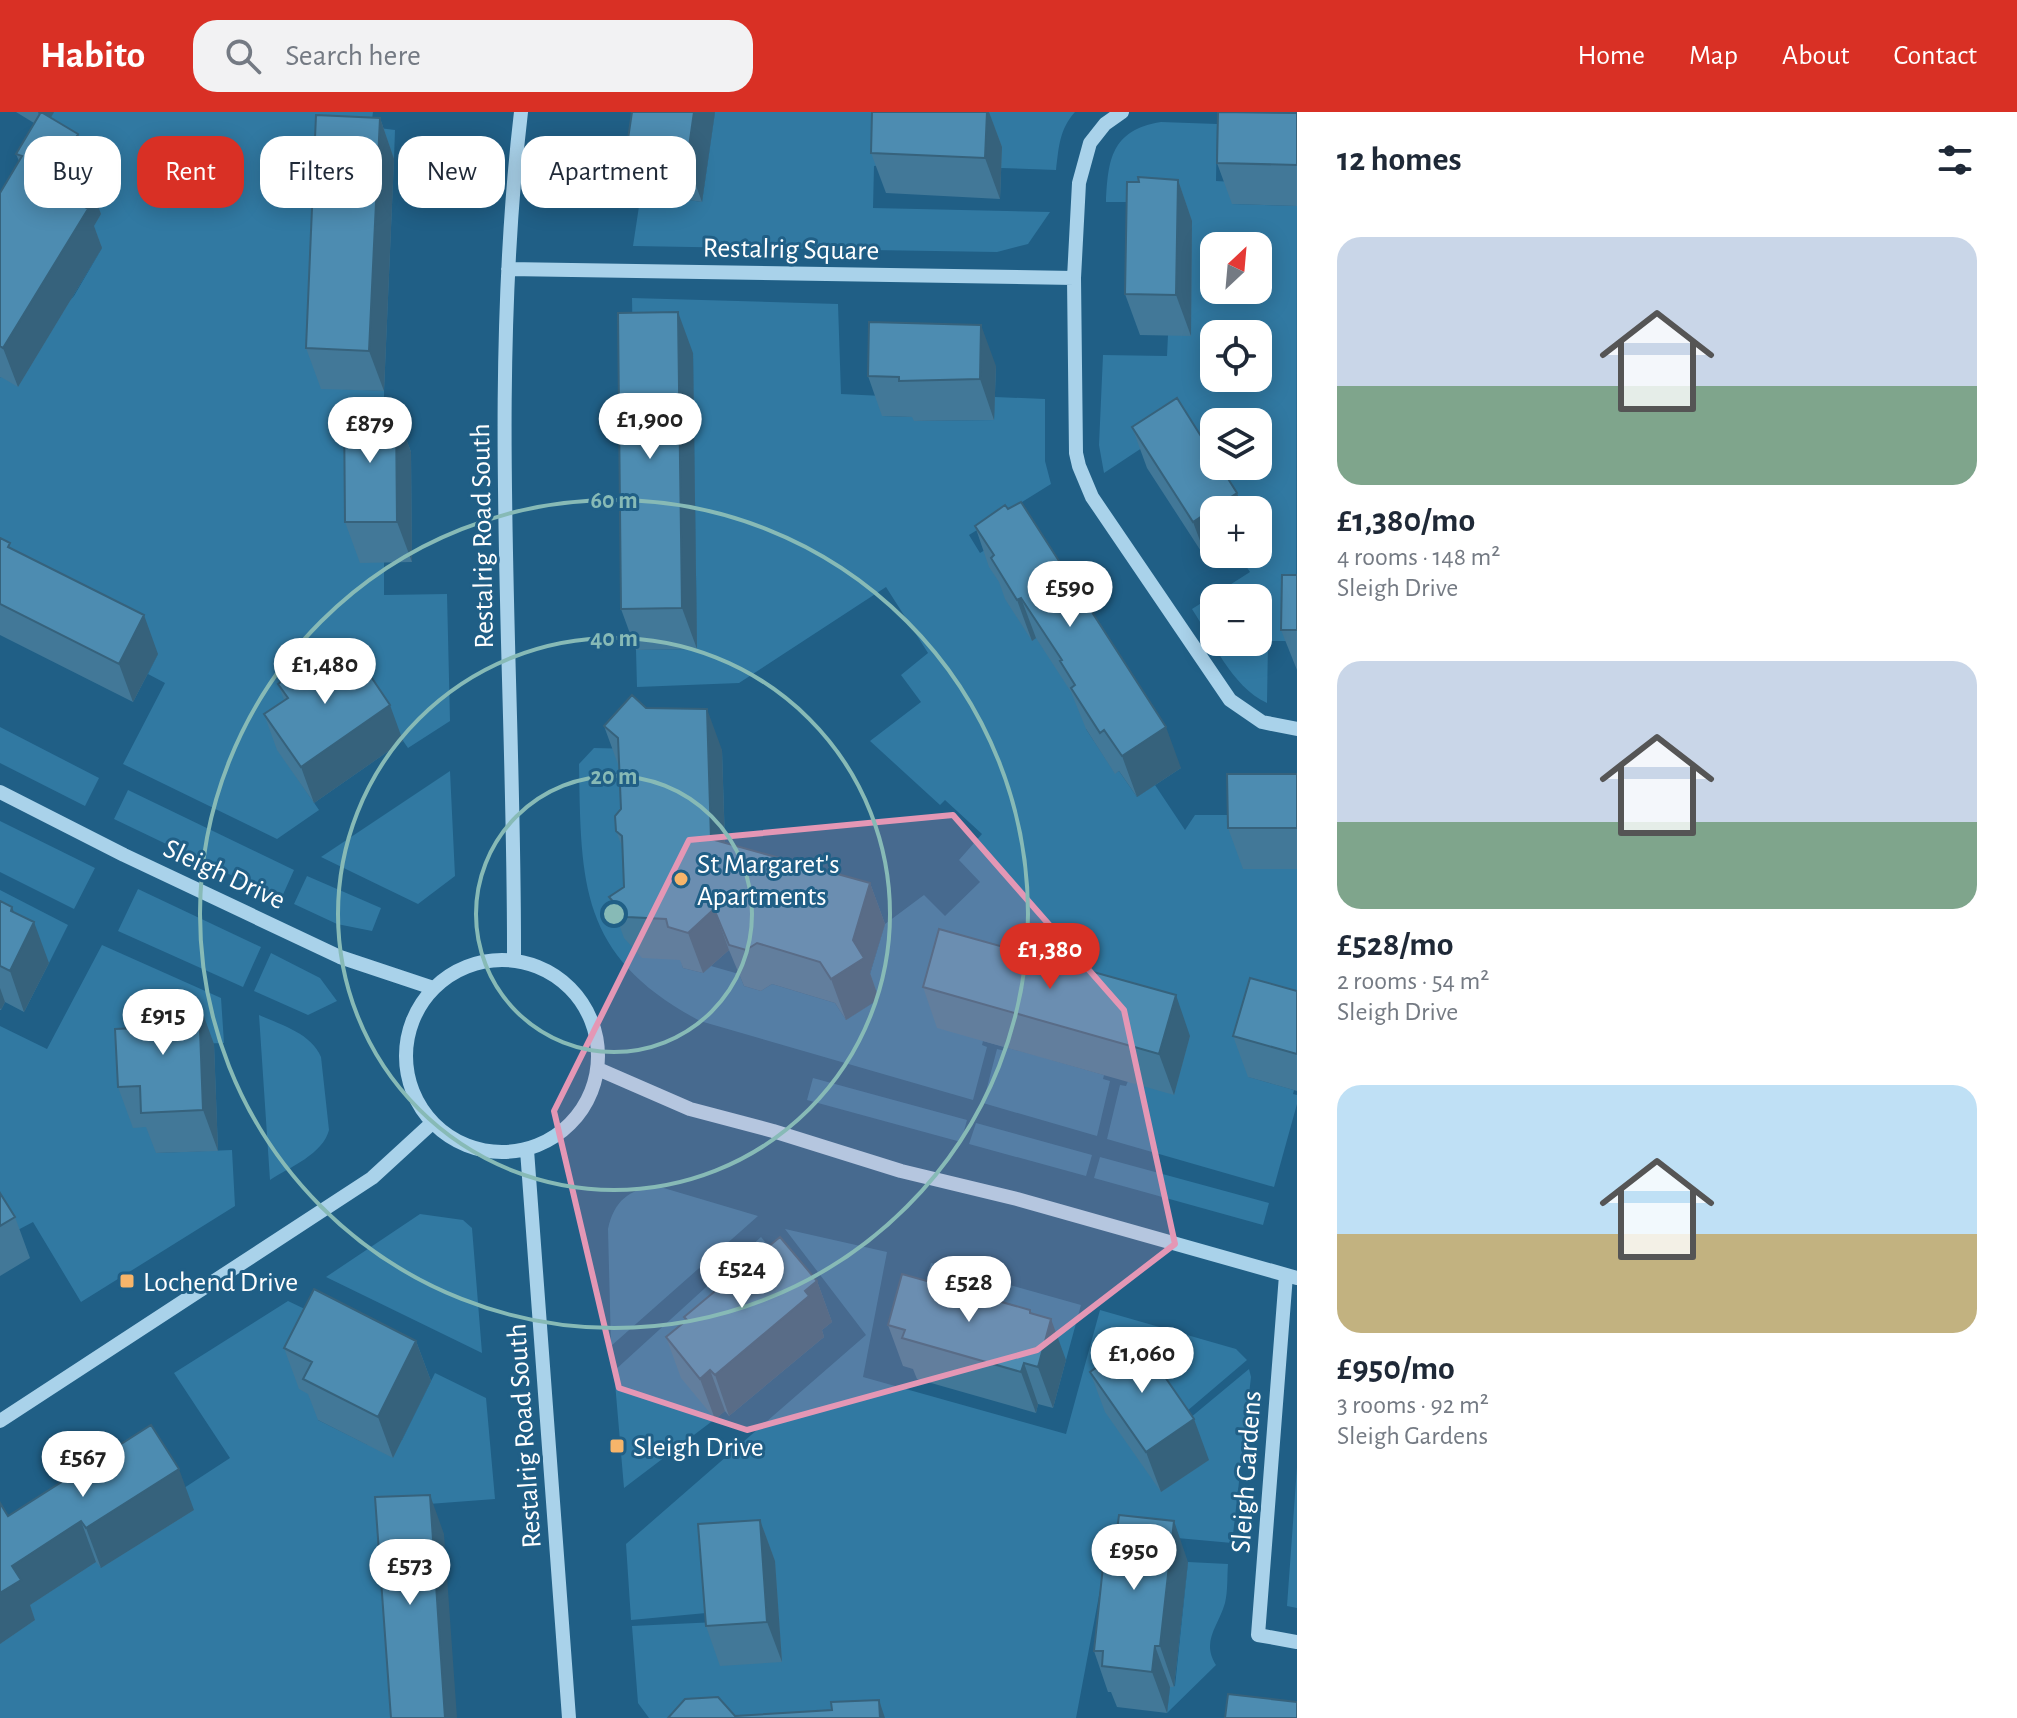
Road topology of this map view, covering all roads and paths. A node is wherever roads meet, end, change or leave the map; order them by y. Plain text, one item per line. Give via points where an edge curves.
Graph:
1 (521, 112) edge
2 (1122, 112) edge
3 (508, 269) junction
4 (1074, 278) junction
5 (1297, 729) edge
6 (0, 792) edge
7 (514, 960) junction
8 (433, 988) junction
9 (598, 1069) junction
10 (432, 1123) junction
11 (527, 1150) junction
12 (1292, 1277) edge
13 (0, 1421) edge
14 (1297, 1642) edge
15 (569, 1718) edge

1 - 3 street, Restalrig Road South
2 - 4 street via 1100,129 1086,152 1079,183
3 - 4 street, Restalrig Square
3 - 7 street, Restalrig Road South
4 - 5 street via 1076,453 1092,497 1230,700 1262,722
6 - 8 street, Sleigh Drive via 340,957
7 - 8 street via 485,961 457,970
7 - 9 street via 543,969 569,986 587,1010 597,1039
8 - 10 street via 413,1019 405,1055 412,1092
9 - 11 street via 586,1105 561,1133
9 - 12 street via 690,1109
10 - 11 street via 460,1144 493,1153
10 - 13 street via 372,1178
11 - 15 street, Restalrig Road South
12 - 14 street, Sleigh Gardens via 1258,1635

